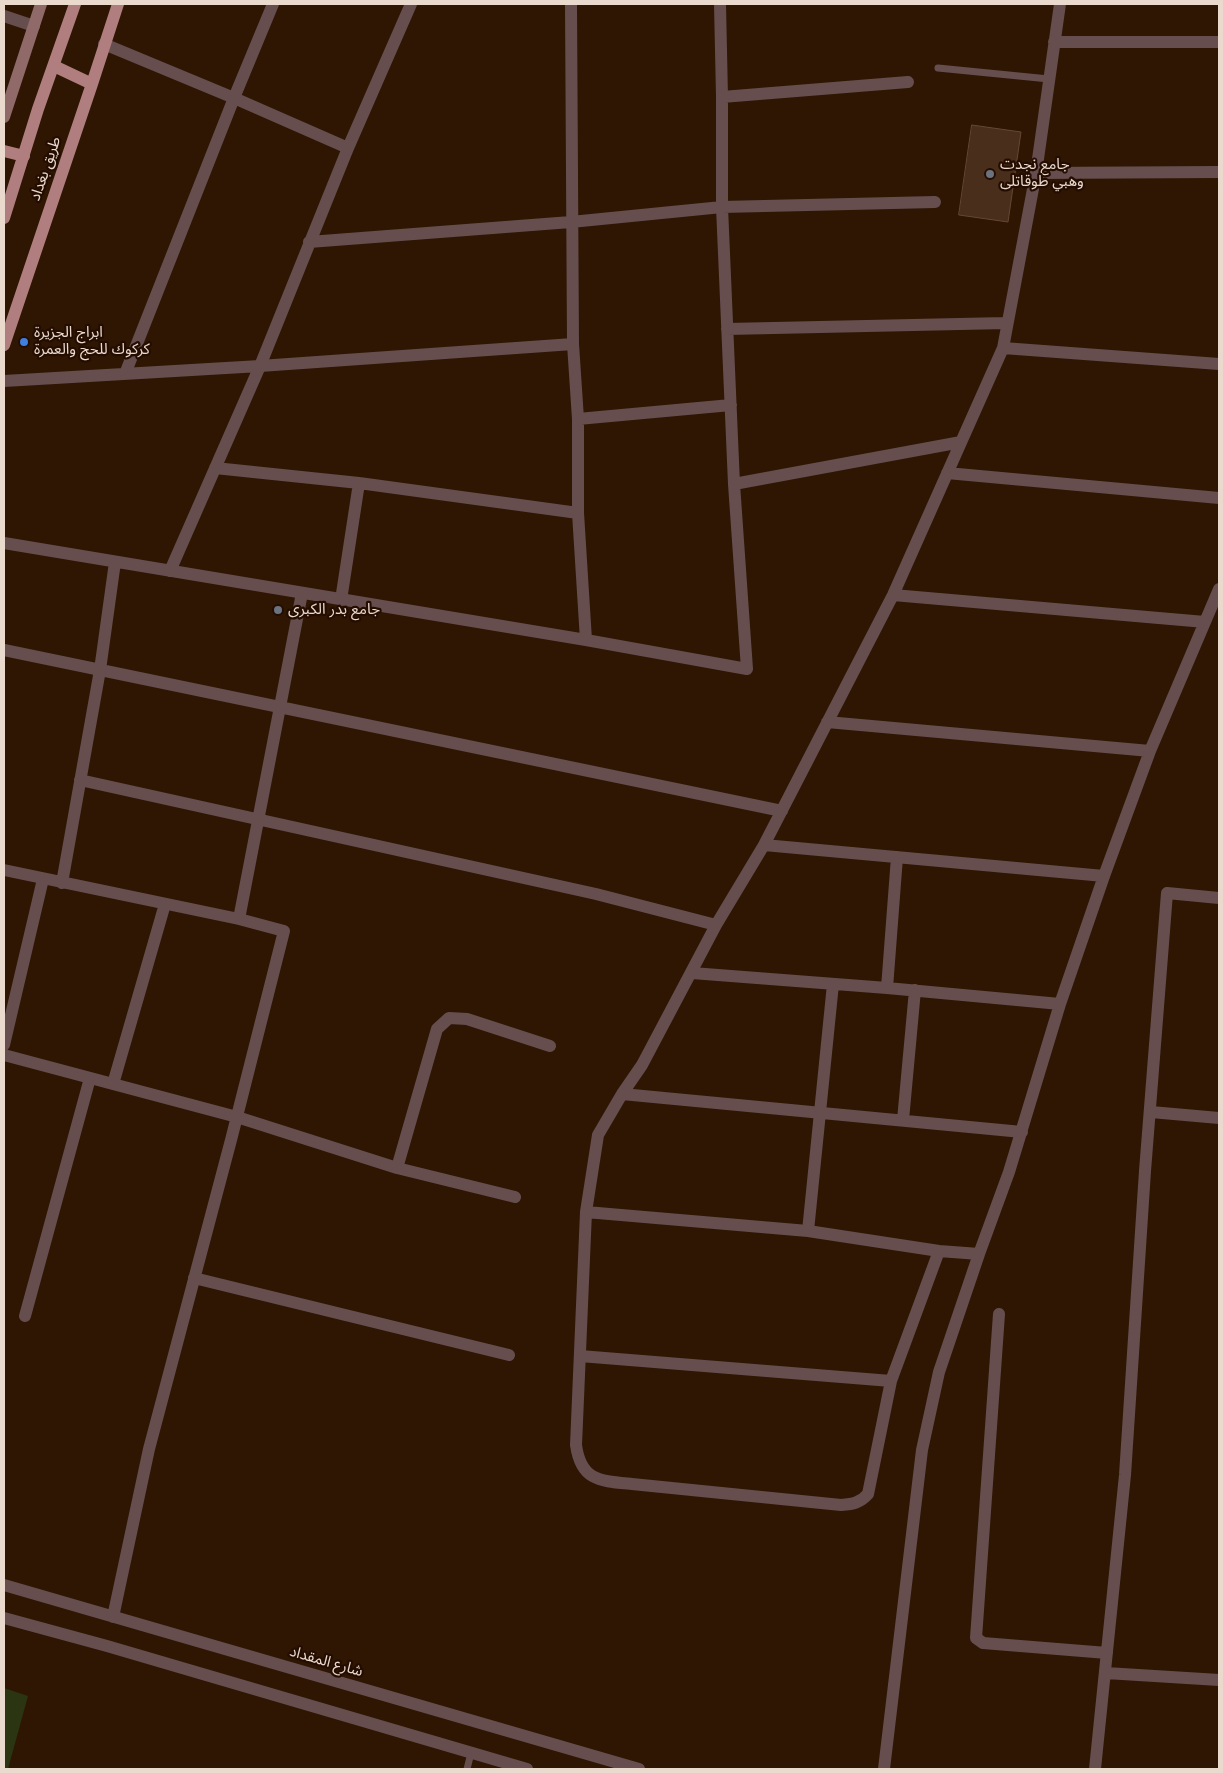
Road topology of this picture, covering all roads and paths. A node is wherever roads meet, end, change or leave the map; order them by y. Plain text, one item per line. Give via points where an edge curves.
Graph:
1 (41, 4) edge
2 (75, 4) edge
3 (118, 4) edge
4 (273, 4) edge
5 (411, 4) edge
6 (571, 4) edge
7 (720, 4) edge
8 (1060, 4) edge
9 (4, 16) edge
10 (34, 26) junction
11 (1054, 42) junction
12 (1219, 42) edge
13 (104, 44) junction
14 (54, 66) junction
15 (938, 68) dead end
16 (1049, 79) junction
17 (908, 82) dead end
18 (92, 84) junction
19 (722, 96) junction
20 (7, 97) edge
21 (234, 98) junction
22 (4, 117) edge
23 (348, 148) junction
24 (4, 151) edge
25 (24, 156) junction
26 (1219, 172) edge
27 (1036, 173) junction
28 (935, 202) dead end
29 (722, 207) junction
30 (4, 218) edge
31 (571, 222) junction
32 (309, 242) junction
33 (1006, 323) junction
34 (727, 329) junction
35 (4, 344) edge
36 (573, 344) junction
37 (1002, 348) junction
38 (1219, 364) edge
39 (260, 366) junction
40 (125, 374) junction
41 (4, 381) edge
42 (731, 405) junction
43 (578, 419) junction
44 (960, 442) junction
45 (215, 468) junction
46 (947, 473) junction
47 (360, 482) junction
48 (734, 484) junction
49 (1219, 498) edge
50 (578, 514) junction
51 (4, 544) edge
52 (115, 562) junction
53 (170, 571) junction
54 (1219, 589) edge
55 (302, 593) junction
56 (893, 595) junction
57 (341, 600) junction
58 (1205, 622) junction
59 (586, 640) junction
60 (4, 650) edge
61 (100, 670) junction
62 (280, 706) junction
63 (827, 722) junction
64 (1150, 751) junction
65 (80, 780) junction
66 (782, 812) junction
67 (259, 820) junction
68 (764, 845) junction
69 (897, 857) junction
70 (4, 870) edge
71 (1104, 876) junction
72 (43, 878) junction
73 (62, 882) junction
74 (1219, 898) edge
75 (166, 904) junction
76 (239, 919) junction
77 (716, 925) junction
78 (692, 973) junction
79 (833, 984) junction
80 (887, 988) junction
81 (915, 990) junction
82 (1060, 1004) junction
83 (4, 1045) edge
84 (550, 1046) dead end
85 (4, 1056) edge
86 (90, 1078) junction
87 (113, 1084) junction
88 (622, 1094) junction
89 (1151, 1112) junction
90 (820, 1113) junction
91 (237, 1117) junction
92 (1219, 1118) edge
93 (903, 1120) junction
94 (1022, 1132) junction
95 (396, 1168) junction
96 (516, 1197) dead end
97 (586, 1212) junction
98 (808, 1231) junction
99 (938, 1251) junction
100 (979, 1254) junction
101 (194, 1278) junction
102 (999, 1314) dead end
103 (25, 1316) dead end
104 (509, 1355) dead end
105 (580, 1356) junction
106 (891, 1381) junction
107 (4, 1585) edge
108 (113, 1617) junction
109 (4, 1618) edge
110 (1107, 1653) junction
111 (1106, 1673) junction
112 (1219, 1680) edge
113 (471, 1753) junction
114 (467, 1769) edge
115 (527, 1769) edge
116 (639, 1769) edge
117 (884, 1769) edge
118 (1096, 1769) edge

1 - 10 main road
2 - 14 main road, طريق بغداد
3 - 13 main road, طريق بغداد
4 - 21 street
5 - 23 street
6 - 31 street
7 - 19 street
8 - 11 street
9 - 10 street
10 - 20 main road
11 - 12 street
11 - 16 street
13 - 18 main road, طريق بغداد
13 - 21 street
14 - 18 main road
14 - 25 main road, طريق بغداد
15 - 16 lane
16 - 27 street
17 - 19 street
18 - 35 main road, طريق بغداد
19 - 29 street
20 - 22 main road
21 - 23 street
21 - 40 street
23 - 32 street
24 - 25 main road
25 - 30 main road, طريق بغداد
26 - 27 street
27 - 33 street
28 - 29 street
29 - 31 street
29 - 34 street
31 - 32 street
31 - 36 street
32 - 39 street
33 - 34 street
33 - 37 street
34 - 42 street
36 - 39 street
36 - 43 street
37 - 38 street
37 - 44 street
39 - 40 street
39 - 45 street
40 - 41 street
42 - 43 street
42 - 48 street
43 - 50 street
44 - 46 street
44 - 48 street
45 - 47 street
45 - 53 street
46 - 49 street
46 - 56 street
47 - 50 street
47 - 57 street
48 - 59 street via 746,669
50 - 59 street
51 - 52 street
52 - 53 street
52 - 61 street
53 - 55 street
54 - 58 street
55 - 57 street
55 - 62 street
56 - 58 street
56 - 63 street
57 - 59 street
58 - 64 street
60 - 61 street
61 - 62 street
61 - 65 street
62 - 66 street
62 - 67 street
63 - 64 street
63 - 66 street
64 - 71 street
65 - 67 street
65 - 73 street
66 - 68 street
67 - 76 street
67 - 77 street via 587,892
68 - 69 street
68 - 77 street
69 - 71 street
69 - 80 street
70 - 72 street
71 - 82 street
72 - 73 street
72 - 83 street
73 - 75 street
74 - 89 street via 1167,893
75 - 76 street
75 - 87 street
76 - 91 street via 284,931
77 - 78 street
78 - 79 street
78 - 88 street via 642,1065
79 - 80 street
79 - 90 street
80 - 81 street
81 - 82 street
81 - 93 street
82 - 94 street
84 - 95 street via 467,1019 448,1018 437,1029
85 - 86 street
86 - 87 street
86 - 103 street
87 - 91 street
88 - 90 street
88 - 97 street via 598,1135
89 - 92 street
89 - 110 street via 1125,1475
90 - 93 street
90 - 98 street
91 - 95 street
91 - 101 street
93 - 94 street
94 - 100 street
95 - 96 street
97 - 98 street
97 - 105 street
98 - 99 street
99 - 100 street
99 - 106 street
100 - 117 street via 939,1372 922,1450
101 - 104 street
101 - 108 street via 149,1449
102 - 110 street via 976,1638 983,1643
105 - 106 street
105 - 106 street via 576,1445 578,1459 584,1469 595,1477 625,1484 842,1505 854,1504 868,1494
107 - 108 street, شارع المقداد
108 - 116 street, شارع المقداد
109 - 113 street
110 - 111 street
111 - 112 street
111 - 118 street
113 - 114 lane
113 - 115 street

